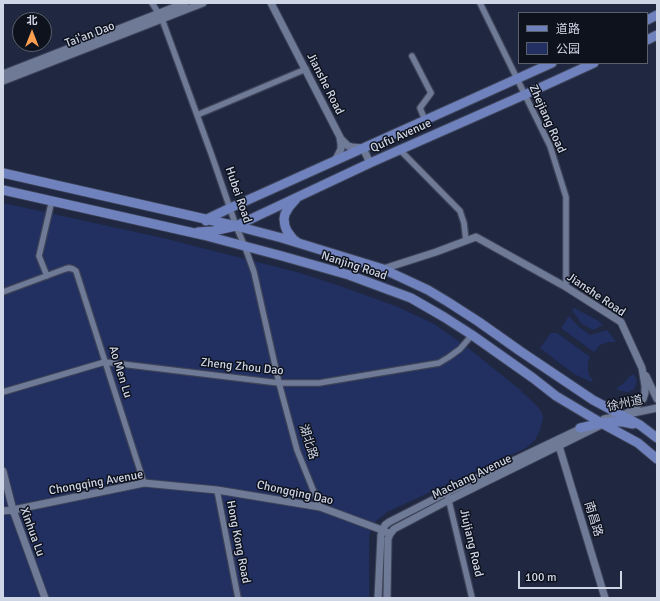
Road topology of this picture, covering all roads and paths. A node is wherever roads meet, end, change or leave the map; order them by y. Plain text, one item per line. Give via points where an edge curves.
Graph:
1 (152, 3) edge
2 (185, 3) edge
3 (203, 3) edge
4 (271, 3) edge
5 (480, 3) edge
6 (657, 15) edge
7 (160, 16) junction
8 (648, 20) edge
9 (657, 35) edge
10 (648, 40) edge
11 (412, 56) dead end
12 (550, 64) edge
13 (592, 64) edge
14 (306, 69) junction
15 (4, 75) edge
16 (517, 79) junction
17 (524, 95) junction
18 (197, 115) junction
19 (425, 120) junction
20 (339, 136) junction
21 (363, 148) junction
22 (400, 150) junction
23 (333, 162) junction
24 (370, 163) junction
25 (3, 173) edge
26 (3, 190) edge
27 (300, 195) junction
28 (52, 200) junction
29 (230, 208) junction
30 (185, 215) junction
31 (207, 219) junction
32 (236, 226) junction
33 (203, 233) junction
34 (466, 241) junction
35 (230, 243) junction
36 (299, 244) junction
37 (245, 246) junction
38 (383, 269) junction
39 (47, 276) junction
40 (566, 287) junction
41 (3, 292) edge
42 (472, 335) junction
43 (105, 362) junction
44 (642, 368) junction
45 (279, 383) junction
46 (3, 392) edge
47 (657, 399) edge
48 (657, 408) edge
49 (624, 416) junction
50 (602, 423) junction
51 (640, 425) junction
52 (580, 428) joint
53 (657, 438) edge
54 (559, 446) junction
55 (657, 459) edge
56 (3, 471) edge
57 (144, 483) junction
58 (217, 490) junction
59 (448, 496) junction
60 (320, 507) junction
61 (13, 510) junction
62 (3, 511) edge
63 (382, 530) junction
64 (390, 534) junction
65 (45, 598) edge
66 (238, 598) edge
67 (378, 598) edge
68 (387, 598) edge
69 (472, 598) edge
70 (605, 598) edge

1 - 7 street
2 - 7 street
3 - 7 street
4 - 14 street, Jianshe Road
5 - 16 street, Zhejiang Road
6 - 8 main road
7 - 15 street, Tai'an Dao
7 - 18 street, Hubei Road
9 - 10 main road
11 - 19 street via 431,93 420,108
12 - 16 main road, Qufu Avenue
13 - 17 main road, Qufu Avenue
14 - 18 street
14 - 20 street, Jianshe Road
16 - 17 street, Zhejiang Road
16 - 19 main road, Qufu Avenue
17 - 22 main road, Qufu Avenue
17 - 40 street, Zhejiang Road via 550,146 566,197
18 - 29 street, Hubei Road
19 - 21 main road, Qufu Avenue
20 - 21 street, Jianshe Road via 348,146
20 - 23 street via 341,149
21 - 23 main road, Qufu Avenue
21 - 24 street
22 - 24 main road, Qufu Avenue
22 - 34 street via 460,211
23 - 29 main road, Qufu Avenue
24 - 27 main road, Qufu Avenue
25 - 30 main road, Nanjing Road
26 - 28 main road
27 - 32 main road, Qufu Avenue
27 - 36 main road via 289,207 284,219 289,235
28 - 33 main road
28 - 39 street via 39,256
29 - 30 main road via 212,213
29 - 31 main road, Qufu Avenue
29 - 32 street, Hubei Road
30 - 31 main road, Nanjing Road
31 - 32 main road, Nanjing Road
31 - 33 main road
32 - 33 main road
32 - 35 main road
32 - 36 main road, Nanjing Road
32 - 37 street, Hubei Road
33 - 35 main road, Nanjing Road
34 - 38 street, Jianshe Road
34 - 40 street, Jianshe Road via 476,237
35 - 37 main road, Nanjing Road
36 - 38 main road, Nanjing Road
37 - 42 main road, Nanjing Road via 378,285 411,298
37 - 45 street, Hubei Road via 254,272
38 - 49 main road, Nanjing Road via 448,302 594,400
39 - 41 street
39 - 43 street, Ao Men Lu via 69,268 76,271
40 - 44 street, Jianshe Road via 621,322
42 - 45 street, Zheng Zhou Dao via 460,348 439,363 318,383
42 - 50 main road, Nanjing Road via 556,396
43 - 45 street, Zheng Zhou Dao
43 - 46 street, Zheng Zhou Dao
43 - 57 street, Ao Men Lu
44 - 47 street
44 - 49 street, Jianshe Road via 645,386 643,399
45 - 60 street, 湖北路 via 298,450
48 - 49 street, 徐州道
49 - 50 street, 徐州道
49 - 50 street, Machang Avenue
49 - 51 main road, Nanjing Road
50 - 51 main road via 623,422
50 - 52 main road
50 - 54 street, Machang Avenue
50 - 55 main road, Nanjing Road via 638,443
51 - 53 main road, Nanjing Road
52 - 59 street, Machang Avenue
54 - 59 street, Machang Avenue
54 - 70 street, 南昌路
56 - 61 street, Xinhua Lu
57 - 58 street, Chongqing Avenue
57 - 61 street, Chongqing Avenue
58 - 60 street, Chongqing Dao
58 - 66 street, Hong Kong Road
59 - 63 street, Machang Avenue via 389,522
59 - 64 street, Machang Avenue
59 - 69 street, Jiujiang Road
60 - 63 street, Chongqing Dao
61 - 62 street, Chongqing Avenue
61 - 65 street, Xinhua Lu
63 - 64 street, Chongqing Dao
63 - 67 street
64 - 68 street

